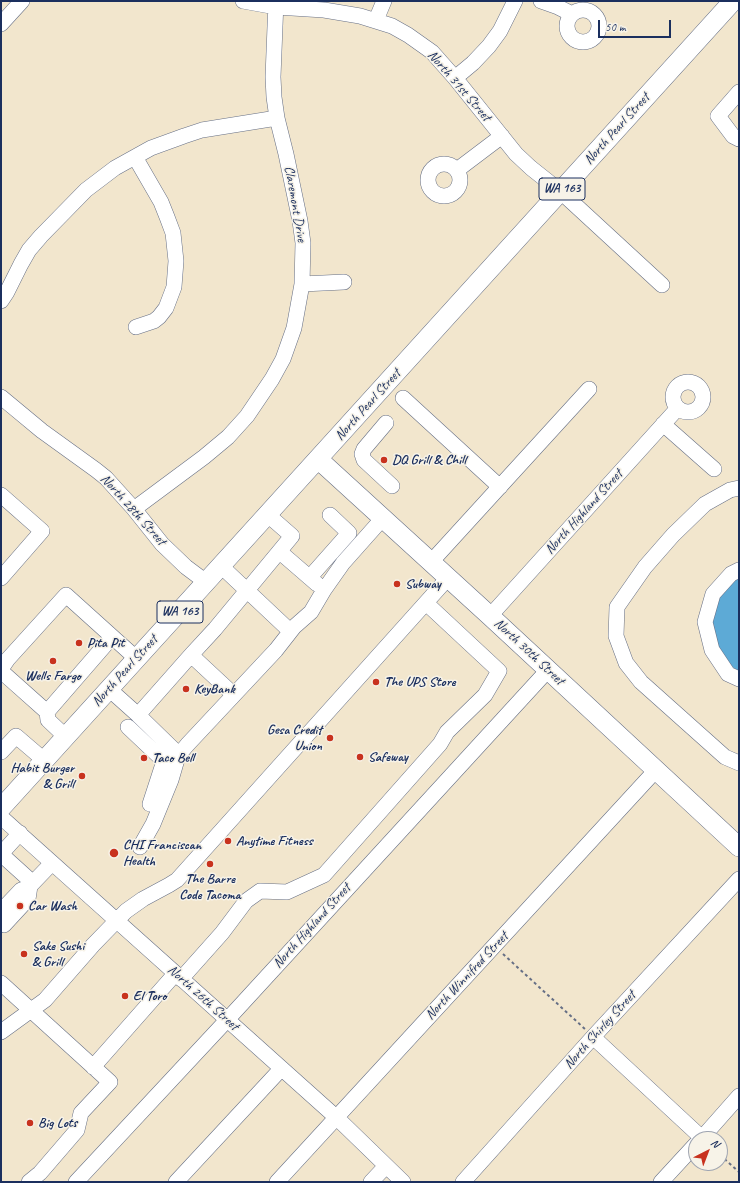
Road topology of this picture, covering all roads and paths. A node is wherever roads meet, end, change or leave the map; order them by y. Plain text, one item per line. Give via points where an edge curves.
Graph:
1 (22, 1) edge
2 (243, 1) edge
3 (384, 1) edge
4 (515, 1) edge
5 (541, 1) edge
6 (734, 1) edge
7 (276, 4) edge
8 (572, 14) dead end
9 (376, 20) junction
10 (1, 24) edge
11 (455, 78) junction
12 (739, 92) edge
13 (277, 118) junction
14 (502, 136) junction
15 (739, 139) edge
16 (134, 158) junction
17 (457, 170) dead end
18 (560, 191) junction
19 (344, 282) dead end
20 (302, 284) junction
21 (662, 285) dead end
22 (1, 301) edge
23 (136, 328) dead end
24 (589, 389) dead end
25 (1, 397) edge
26 (403, 398) dead end
27 (677, 409) dead end
28 (386, 423) dead end
29 (663, 424) junction
30 (318, 459) junction
31 (714, 469) dead end
32 (392, 486) dead end
33 (500, 487) junction
34 (739, 488) edge
35 (1, 495) edge
36 (134, 509) junction
37 (268, 515) junction
38 (330, 515) dead end
39 (383, 518) junction
40 (280, 552) junction
41 (332, 552) junction
42 (432, 562) junction
43 (343, 563) junction
44 (221, 566) junction
45 (739, 570) edge
46 (310, 577) junction
47 (1, 578) edge
48 (448, 578) junction
49 (206, 582) junction
50 (324, 590) junction
51 (248, 592) junction
52 (426, 603) junction
53 (490, 616) junction
54 (290, 631) junction
55 (112, 637) junction
56 (191, 655) junction
57 (137, 659) junction
58 (1, 670) edge
59 (548, 670) junction
60 (739, 679) edge
61 (109, 689) junction
62 (234, 694) junction
63 (47, 712) junction
64 (138, 715) junction
65 (128, 727) dead end
66 (66, 737) junction
67 (1, 752) edge
68 (178, 756) junction
69 (44, 760) junction
70 (739, 763) edge
71 (656, 770) junction
72 (150, 804) dead end
73 (1, 808) edge
74 (1, 816) edge
75 (20, 834) junction
76 (140, 847) dead end
77 (739, 847) edge
78 (52, 863) junction
79 (739, 879) edge
80 (32, 885) junction
81 (116, 919) junction
82 (2, 923) edge
83 (494, 946) junction
84 (178, 976) junction
85 (1, 983) edge
86 (32, 1010) junction
87 (227, 1020) junction
88 (1, 1032) edge
89 (593, 1037) junction
90 (93, 1067) junction
91 (281, 1069) junction
92 (739, 1096) edge
93 (337, 1118) junction
94 (690, 1131) edge
95 (709, 1131) edge
96 (688, 1154) edge
97 (728, 1162) edge
98 (386, 1166) junction
99 (739, 1172) edge
100 (29, 1182) edge
101 (76, 1182) edge
102 (176, 1182) edge
103 (277, 1182) edge
104 (371, 1182) edge
105 (403, 1182) edge
106 (463, 1182) edge
107 (661, 1182) edge

1 - 10 street
2 - 7 street, North 31st Street
3 - 9 street
4 - 11 street via 500,31 489,46
5 - 8 street
6 - 18 main road, North Pearl Street / WA 163
7 - 9 street, North 31st Street via 341,12
7 - 13 street, Claremont Drive via 273,77
9 - 11 street, North 31st Street via 408,35 432,52
11 - 14 street, North 31st Street
12 - 15 street via 718,116 733,136
13 - 16 street via 202,130 152,148
13 - 20 street, Claremont Drive via 300,221 303,243
14 - 17 street
14 - 18 street, North 31st Street via 516,154
16 - 22 street via 97,180 55,220 29,250
16 - 23 street via 161,202 173,233 176,261 174,287 166,308 154,321
18 - 21 street, North 31st Street
18 - 30 main road, North Pearl Street / WA 163
19 - 20 street
20 - 36 street, Claremont Drive via 294,328 283,359 251,411 228,437
24 - 33 street
25 - 36 street, North 28th Street via 42,432 96,470
26 - 33 street
27 - 29 street, North Highland Street
28 - 32 street via 362,454 364,460
29 - 31 street
29 - 53 street, North Highland Street
30 - 37 main road, North Pearl Street / WA 163
30 - 39 main road, North 30th Street
33 - 42 street
34 - 70 street via 730,490 705,504 672,535 645,567 617,607 616,636 626,663 641,682 724,756
35 - 47 street via 42,531
36 - 49 street, North 28th Street via 162,544
37 - 40 street via 292,536
37 - 44 main road, North Pearl Street / WA 163
38 - 41 street via 349,533
39 - 42 main road, North 30th Street
39 - 43 street
40 - 46 street
40 - 51 street
41 - 43 street
41 - 46 street
42 - 48 main road, North 30th Street
43 - 50 street
44 - 49 main road, North Pearl Street / WA 163
44 - 51 street
45 - 60 street via 731,574 713,594 705,622 712,650 728,674
46 - 50 street
48 - 52 street
48 - 53 main road, North 30th Street
49 - 57 main road, North Pearl Street / WA 163
50 - 54 street via 311,612
51 - 54 street
51 - 56 street
52 - 81 street via 177,880 143,899
52 - 84 street via 498,671 485,695 447,732 440,744 324,875 287,892 260,891 246,901 222,933
53 - 59 main road, North 30th Street
54 - 62 street via 276,650
55 - 57 street
55 - 58 street via 66,595
55 - 63 street
56 - 62 street
56 - 64 street
57 - 61 main road, North Pearl Street / WA 163
58 - 63 street
59 - 71 main road, North 30th Street
59 - 87 street, North Highland Street
61 - 64 street
61 - 66 main road, North Pearl Street / WA 163
62 - 68 street
63 - 66 street via 48,720
64 - 68 street
65 - 72 street via 164,761
66 - 69 main road, North Pearl Street / WA 163
67 - 69 street via 16,736
68 - 76 street via 153,824
69 - 73 main road, North Pearl Street / WA 163
71 - 77 main road, North 30th Street
71 - 83 street, North Winnifred Street
74 - 75 street, North 26th Street
75 - 78 street, North 26th Street
75 - 80 street via 1,854
78 - 80 street
78 - 81 street, North 26th Street
79 - 89 street, North Shirley Street
80 - 82 street via 28,899
81 - 84 street, North 26th Street
81 - 86 street via 45,1000
83 - 89 path
83 - 93 street, North Winnifred Street
84 - 87 street, North 26th Street
84 - 90 street
85 - 86 street
86 - 88 street
86 - 90 street
87 - 91 street, North 26th Street
87 - 101 street, North Highland Street
89 - 94 street
89 - 106 street, North Shirley Street
90 - 100 street via 110,1082 82,1113 77,1130
91 - 93 street, North 26th Street
91 - 102 street
92 - 95 street
93 - 98 street, North 26th Street
93 - 103 street, North Winnifred Street
96 - 107 street
97 - 99 path
98 - 104 street
98 - 105 street, North 26th Street

